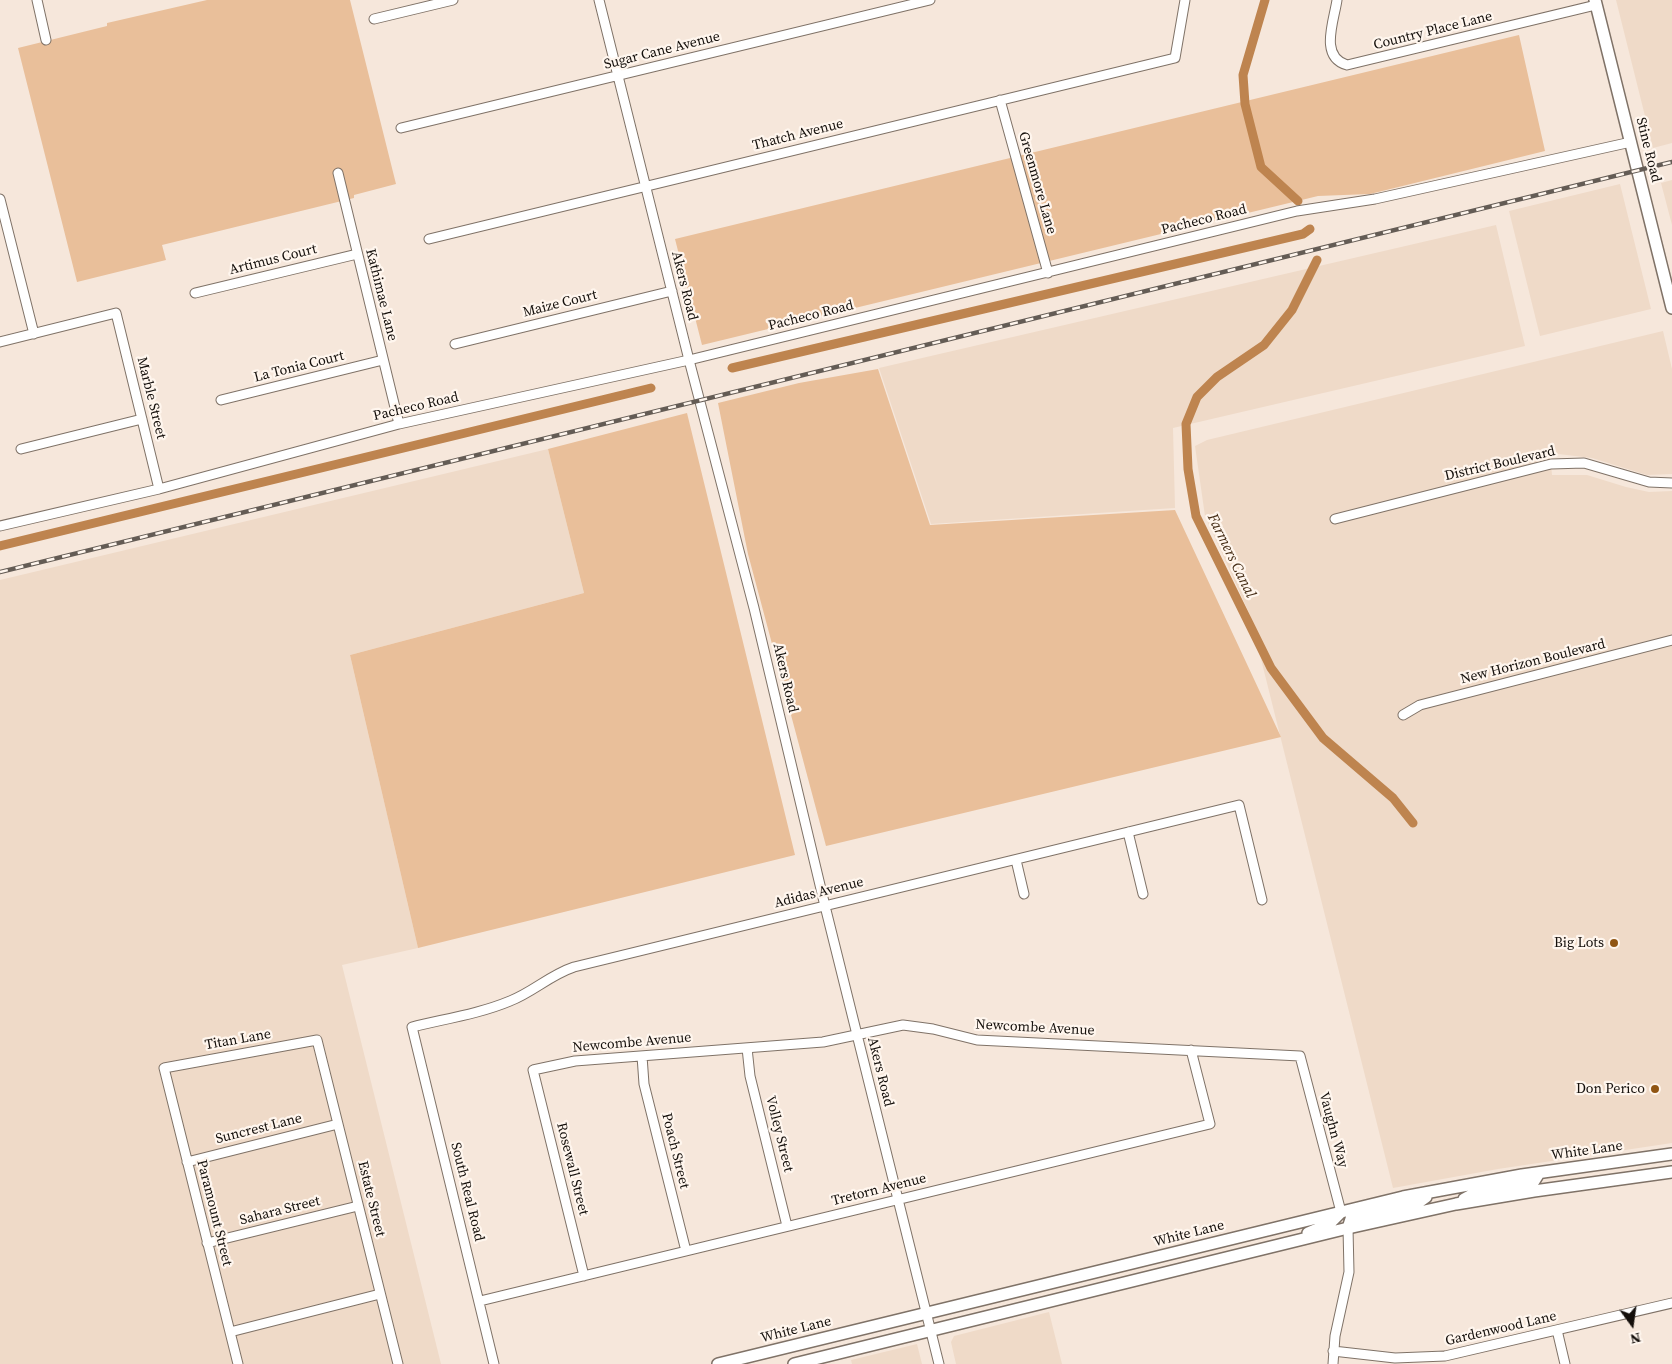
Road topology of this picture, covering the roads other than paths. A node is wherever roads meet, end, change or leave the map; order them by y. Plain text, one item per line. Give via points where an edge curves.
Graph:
1 (37, 0) edge
2 (453, 0) edge
3 (599, 0) edge
4 (930, 0) edge
5 (1185, 0) edge
6 (1338, 0) edge
7 (1596, 2) edge
8 (374, 19) dead end
9 (46, 40) dead end
10 (618, 76) junction
11 (1000, 100) junction
12 (401, 128) dead end
13 (1631, 142) junction
14 (338, 173) dead end
15 (646, 186) junction
16 (0, 199) edge
17 (3, 224) edge
18 (429, 239) dead end
19 (357, 254) junction
20 (1048, 273) junction
21 (672, 291) junction
22 (195, 293) dead end
23 (1672, 308) edge
24 (34, 334) junction
25 (0, 342) edge
26 (455, 344) dead end
27 (384, 360) junction
28 (689, 360) junction
29 (222, 400) dead end
30 (142, 419) junction
31 (399, 424) junction
32 (21, 449) dead end
33 (1672, 483) edge
34 (159, 489) junction
35 (1335, 519) dead end
36 (0, 526) edge
37 (1672, 640) edge
38 (1403, 715) dead end
39 (1128, 832) junction
40 (1016, 860) junction
41 (1024, 894) dead end
42 (1143, 894) dead end
43 (1262, 900) dead end
44 (825, 906) junction
45 (412, 1027) joint
46 (857, 1034) junction
47 (317, 1040) joint
48 (747, 1048) junction
49 (1191, 1050) junction
50 (642, 1056) junction
51 (1300, 1056) joint
52 (164, 1068) joint
53 (533, 1070) joint
54 (338, 1124) junction
55 (1672, 1154) edge
56 (187, 1162) junction
57 (1669, 1171) edge
58 (1539, 1173) junction
59 (1435, 1191) junction
60 (898, 1200) junction
61 (1456, 1204) junction
62 (358, 1206) junction
63 (1341, 1212) junction
64 (788, 1226) junction
65 (1348, 1228) junction
66 (207, 1243) junction
67 (1275, 1247) junction
68 (686, 1251) junction
69 (584, 1276) junction
70 (380, 1294) junction
71 (480, 1301) junction
72 (1672, 1303) edge
73 (927, 1313) junction
74 (931, 1330) junction
75 (1557, 1330) junction
76 (230, 1332) junction
77 (1333, 1351) junction
78 (238, 1364) edge
79 (398, 1364) edge
80 (494, 1364) edge
81 (718, 1364) edge
82 (794, 1364) edge
83 (939, 1364) edge
84 (1333, 1364) edge
85 (1565, 1364) edge

1 - 9 street
2 - 8 street
3 - 10 street, Akers Road
4 - 10 street, Sugar Cane Avenue
5 - 11 street, Thatch Avenue via 1175,58
6 - 7 street, Country Place Lane via 1330,49 1336,60 1347,65
7 - 13 main road, Stine Road
10 - 12 street, Sugar Cane Avenue
10 - 15 street, Akers Road
11 - 15 street, Thatch Avenue
11 - 20 street, Greenmore Lane
13 - 20 street, Pacheco Road via 1375,199 1297,211
13 - 23 main road, Stine Road
14 - 19 street, Kathimae Lane
15 - 18 street, Thatch Avenue
15 - 21 street, Akers Road
16 - 17 street
17 - 24 street
19 - 22 street, Artimus Court
19 - 27 street, Kathimae Lane
20 - 28 street, Pacheco Road
21 - 26 street, Maize Court
21 - 28 street, Akers Road
24 - 25 street
24 - 30 street, Marble Street via 116,313
27 - 29 street, La Tonia Court
27 - 31 street, Kathimae Lane
28 - 31 street, Pacheco Road
28 - 44 street, Akers Road via 754,608
30 - 32 street
30 - 34 street, Marble Street
31 - 34 street, Pacheco Road
33 - 35 street, District Boulevard via 1649,482 1584,463 1551,464
34 - 36 street, Pacheco Road
37 - 38 street, New Horizon Boulevard via 1420,706
39 - 40 street, Adidas Avenue
39 - 42 street
39 - 43 street, Adidas Avenue via 1239,806
40 - 41 street
40 - 44 street, Adidas Avenue
44 - 45 street, Adidas Avenue via 574,967 499,1006
44 - 46 street, Akers Road
45 - 71 street, South Real Road
46 - 48 street, Newcombe Avenue via 822,1042
46 - 49 street, Newcombe Avenue via 888,1027 918,1026 977,1040
46 - 60 street, Akers Road
47 - 52 street, Titan Lane
47 - 54 street, Estate Street
48 - 50 street, Newcombe Avenue
48 - 64 street, Volley Street via 750,1076
49 - 51 street, Newcombe Avenue
49 - 60 street, Tretorn Avenue via 1210,1124
50 - 53 street, Newcombe Avenue via 575,1061
50 - 68 street, Poach Street via 644,1084
51 - 63 street, Vaughn Way
52 - 56 street, Paramount Street
53 - 69 street, Rosewall Street
54 - 56 street, Suncrest Lane
54 - 62 street, Estate Street
55 - 58 main road, White Lane
56 - 66 street, Paramount Street
57 - 61 main road
58 - 59 main road, White Lane
58 - 61 main road via 1534,1181 1476,1192
59 - 63 main road, White Lane
59 - 65 main road via 1419,1202 1355,1216
60 - 64 street, Tretorn Avenue
60 - 73 street, Akers Road
61 - 65 main road
62 - 66 street, Sahara Street
62 - 70 street, Estate Street
63 - 67 main road via 1329,1224
63 - 73 main road, White Lane
64 - 68 street, Tretorn Avenue
65 - 67 main road
65 - 77 street via 1348,1279
66 - 76 street, Paramount Street
67 - 74 main road
68 - 69 street, Tretorn Avenue
69 - 71 street, Tretorn Avenue
70 - 76 street
70 - 79 street, Estate Street
71 - 80 street, South Real Road
72 - 75 street, Gardenwood Lane
73 - 74 street, Akers Road
73 - 81 main road, White Lane
74 - 82 main road
74 - 83 street, Akers Road
75 - 77 street, Gardenwood Lane via 1436,1357 1395,1358
75 - 85 street
76 - 78 street, Paramount Street
77 - 84 street

